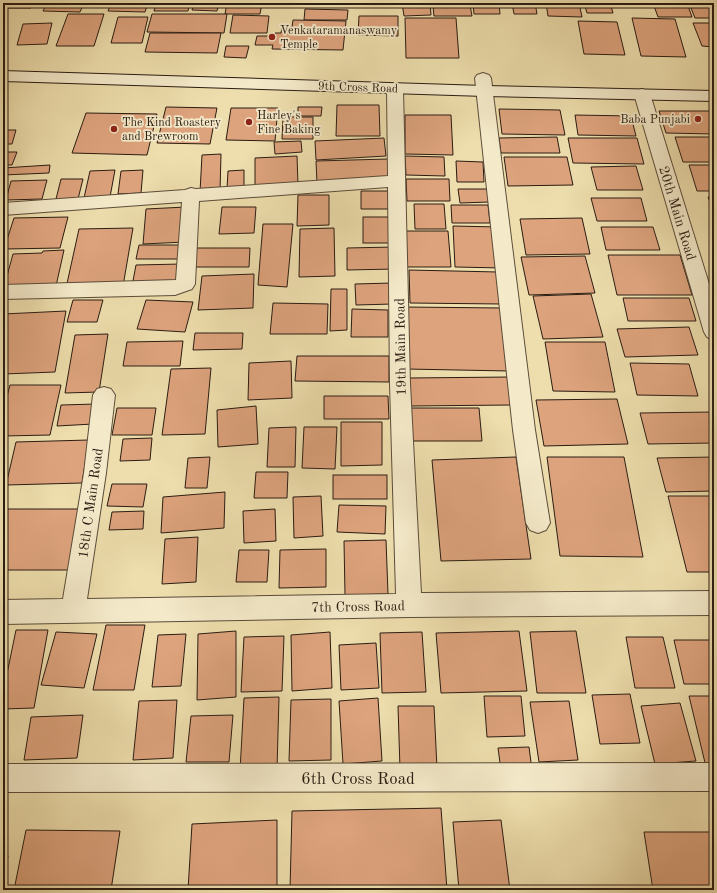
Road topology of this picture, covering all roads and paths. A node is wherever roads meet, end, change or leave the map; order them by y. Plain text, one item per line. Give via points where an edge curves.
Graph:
1 (3, 66) edge
2 (3, 76) edge
3 (714, 84) edge
4 (484, 85) junction
5 (395, 88) junction
6 (642, 94) junction
7 (714, 96) edge
8 (396, 181) junction
9 (191, 194) junction
10 (3, 209) edge
11 (3, 292) edge
12 (714, 332) edge
13 (104, 394) dead end
14 (538, 523) dead end
15 (714, 603) edge
16 (409, 605) junction
17 (73, 611) junction
18 (3, 612) edge
19 (714, 777) edge
20 (3, 778) edge

1 - 4 street, 9th Cross Road
2 - 5 street, 9th Cross Road
3 - 4 street, 9th Cross Road
4 - 5 street, 9th Cross Road
4 - 6 street, 9th Cross Road
4 - 14 street via 524,430
5 - 8 street, 19th Main Road
6 - 7 street, 9th Cross Road
6 - 12 street, 20th Main Road
8 - 9 street
8 - 16 street, 19th Main Road via 400,384
9 - 10 street
9 - 11 street via 185,284 182,286
13 - 17 street, 18th C Main Road via 95,474
15 - 16 street, 7th Cross Road
16 - 17 street, 7th Cross Road
17 - 18 street, 7th Cross Road
19 - 20 street, 6th Cross Road

